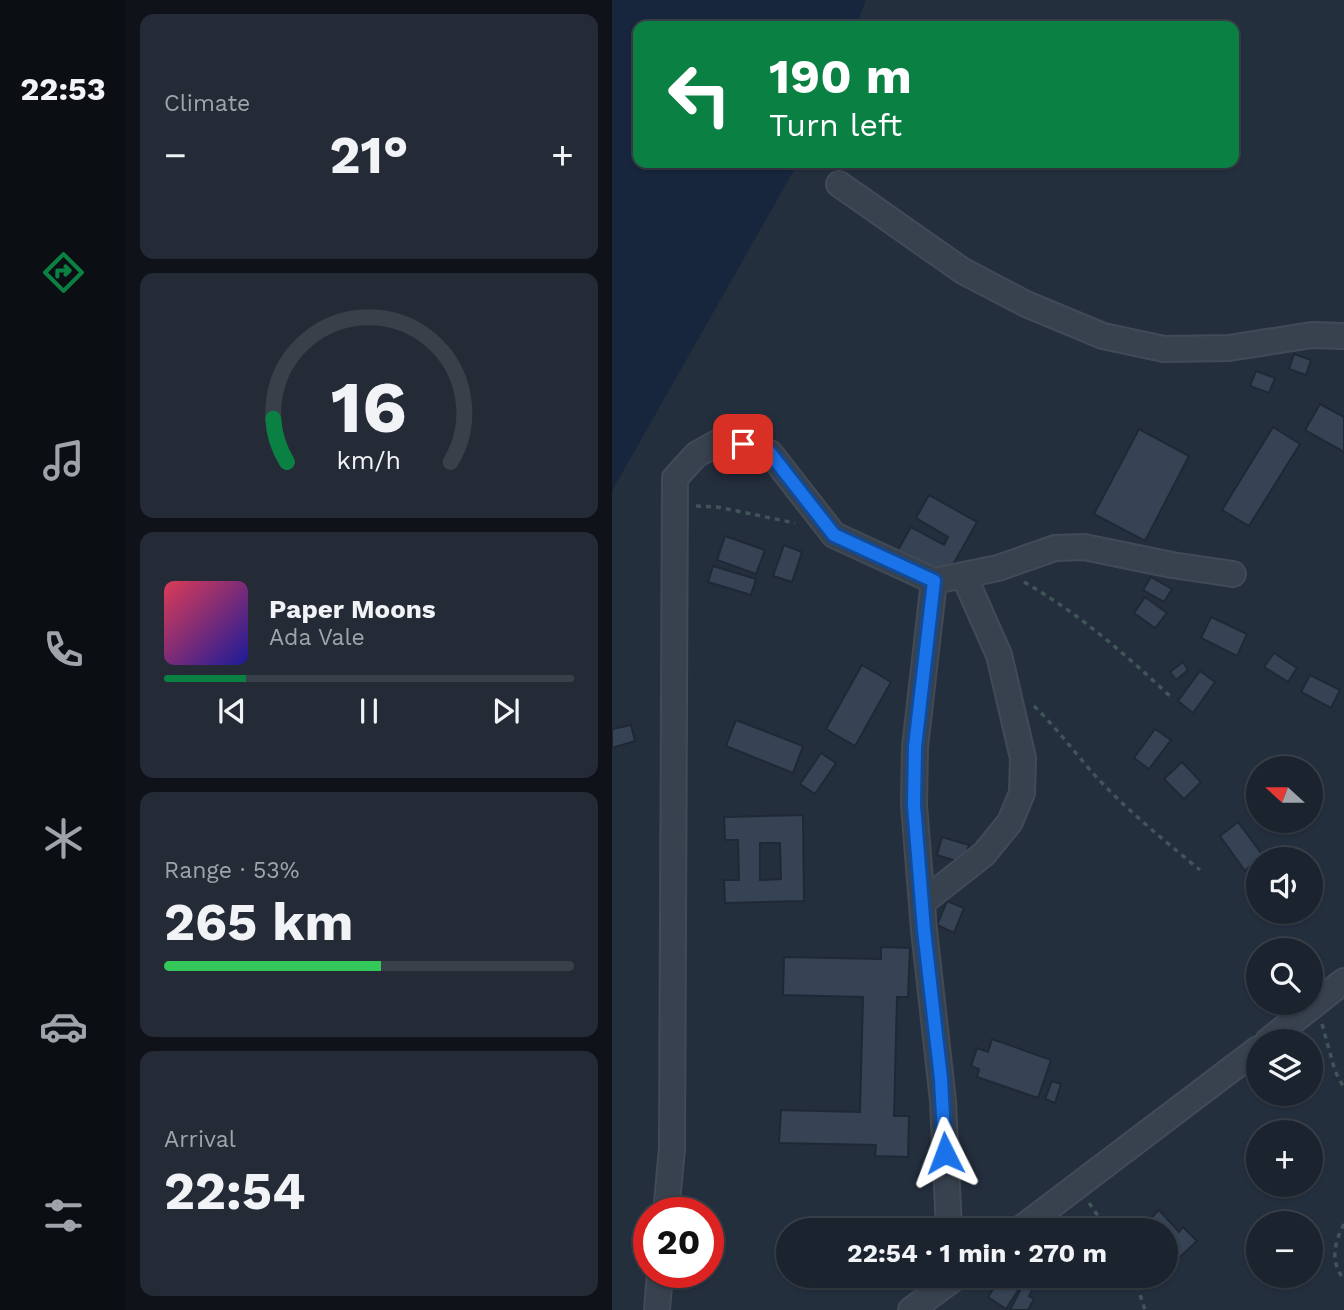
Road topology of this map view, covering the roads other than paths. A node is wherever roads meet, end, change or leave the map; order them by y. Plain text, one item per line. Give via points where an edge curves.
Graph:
1 (840, 184) dead end
2 (1344, 336) edge
3 (1233, 574) dead end
4 (964, 576) junction
5 (934, 581) junction
6 (924, 901) junction
7 (1344, 981) edge
8 (1284, 1029) edge
9 (1246, 1058) edge
10 (667, 1197) edge
11 (948, 1218) edge
12 (1035, 1218) edge
13 (659, 1288) edge
14 (939, 1288) edge
15 (657, 1310) edge
16 (911, 1310) edge

1 - 2 street via 963,271 1103,336 1164,349 1229,348 1312,335
3 - 4 street via 1084,547 1055,548
4 - 5 street
4 - 6 street via 999,655 1023,758 1022,793 1010,822 984,854
5 - 6 street via 915,747 914,805
5 - 10 street via 834,535 770,453 743,444 717,443 695,455 675,478 672,1148
6 - 11 street via 943,1101
7 - 8 street
9 - 12 street
13 - 15 street
14 - 16 street

